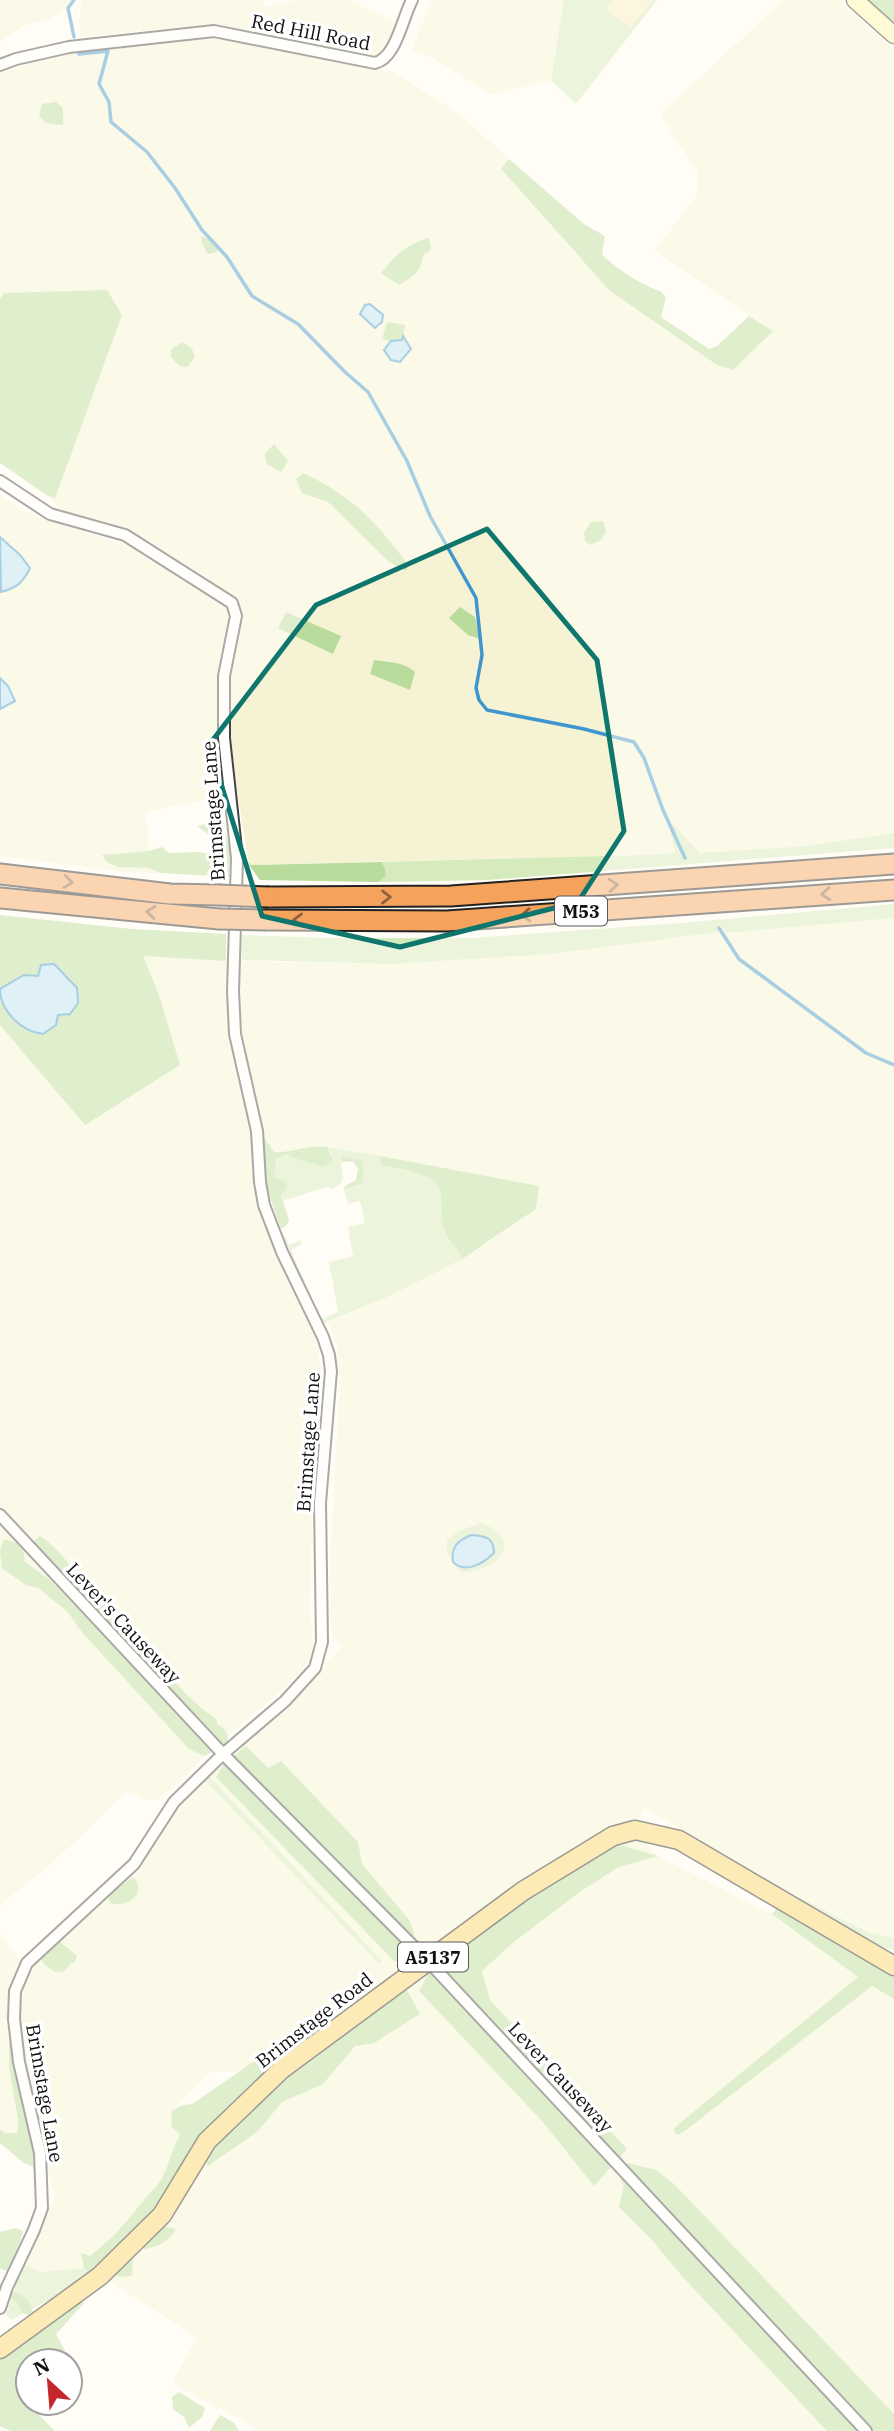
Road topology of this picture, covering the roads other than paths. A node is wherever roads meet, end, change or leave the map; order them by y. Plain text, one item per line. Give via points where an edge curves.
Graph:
1 (412, 0) edge
2 (855, 0) edge
3 (894, 35) edge
4 (0, 65) edge
5 (0, 481) edge
6 (894, 864) edge
7 (0, 874) edge
8 (894, 890) edge
9 (0, 898) edge
10 (0, 1515) edge
11 (223, 1754) junction
12 (428, 1961) junction
13 (894, 1966) edge
14 (3, 2289) edge
15 (0, 2308) edge
16 (0, 2349) edge
17 (866, 2431) edge

1 - 4 street, Red Hill Road via 393,50 375,63 214,31 69,47
2 - 3 main road
5 - 11 street, Brimstage Lane via 50,514 125,535 232,603 236,616 224,676 224,738 237,858 235,1034 257,1131 264,1205 323,1337 331,1371 320,1503 322,1643 306,1680
7 -> 6 highway, M53, bridge via 170,894 451,896
8 -> 9 highway, M53, bridge via 447,921 219,919
10 - 11 street, Lever's Causeway
11 - 12 street, Lever Causeway
11 - 14 street, Brimstage Lane via 174,1802 134,1864 27,1963 15,1991 19,2062 40,2153 42,2208
12 - 13 main road, Brimstage Road / A5137 via 535,1884 612,1836 635,1830 679,1840
12 - 16 main road, Brimstage Road / A5137 via 282,2069 207,2140 162,2215 100,2276
12 - 17 street, Lever Causeway
14 - 15 street, Brimstage Lane

